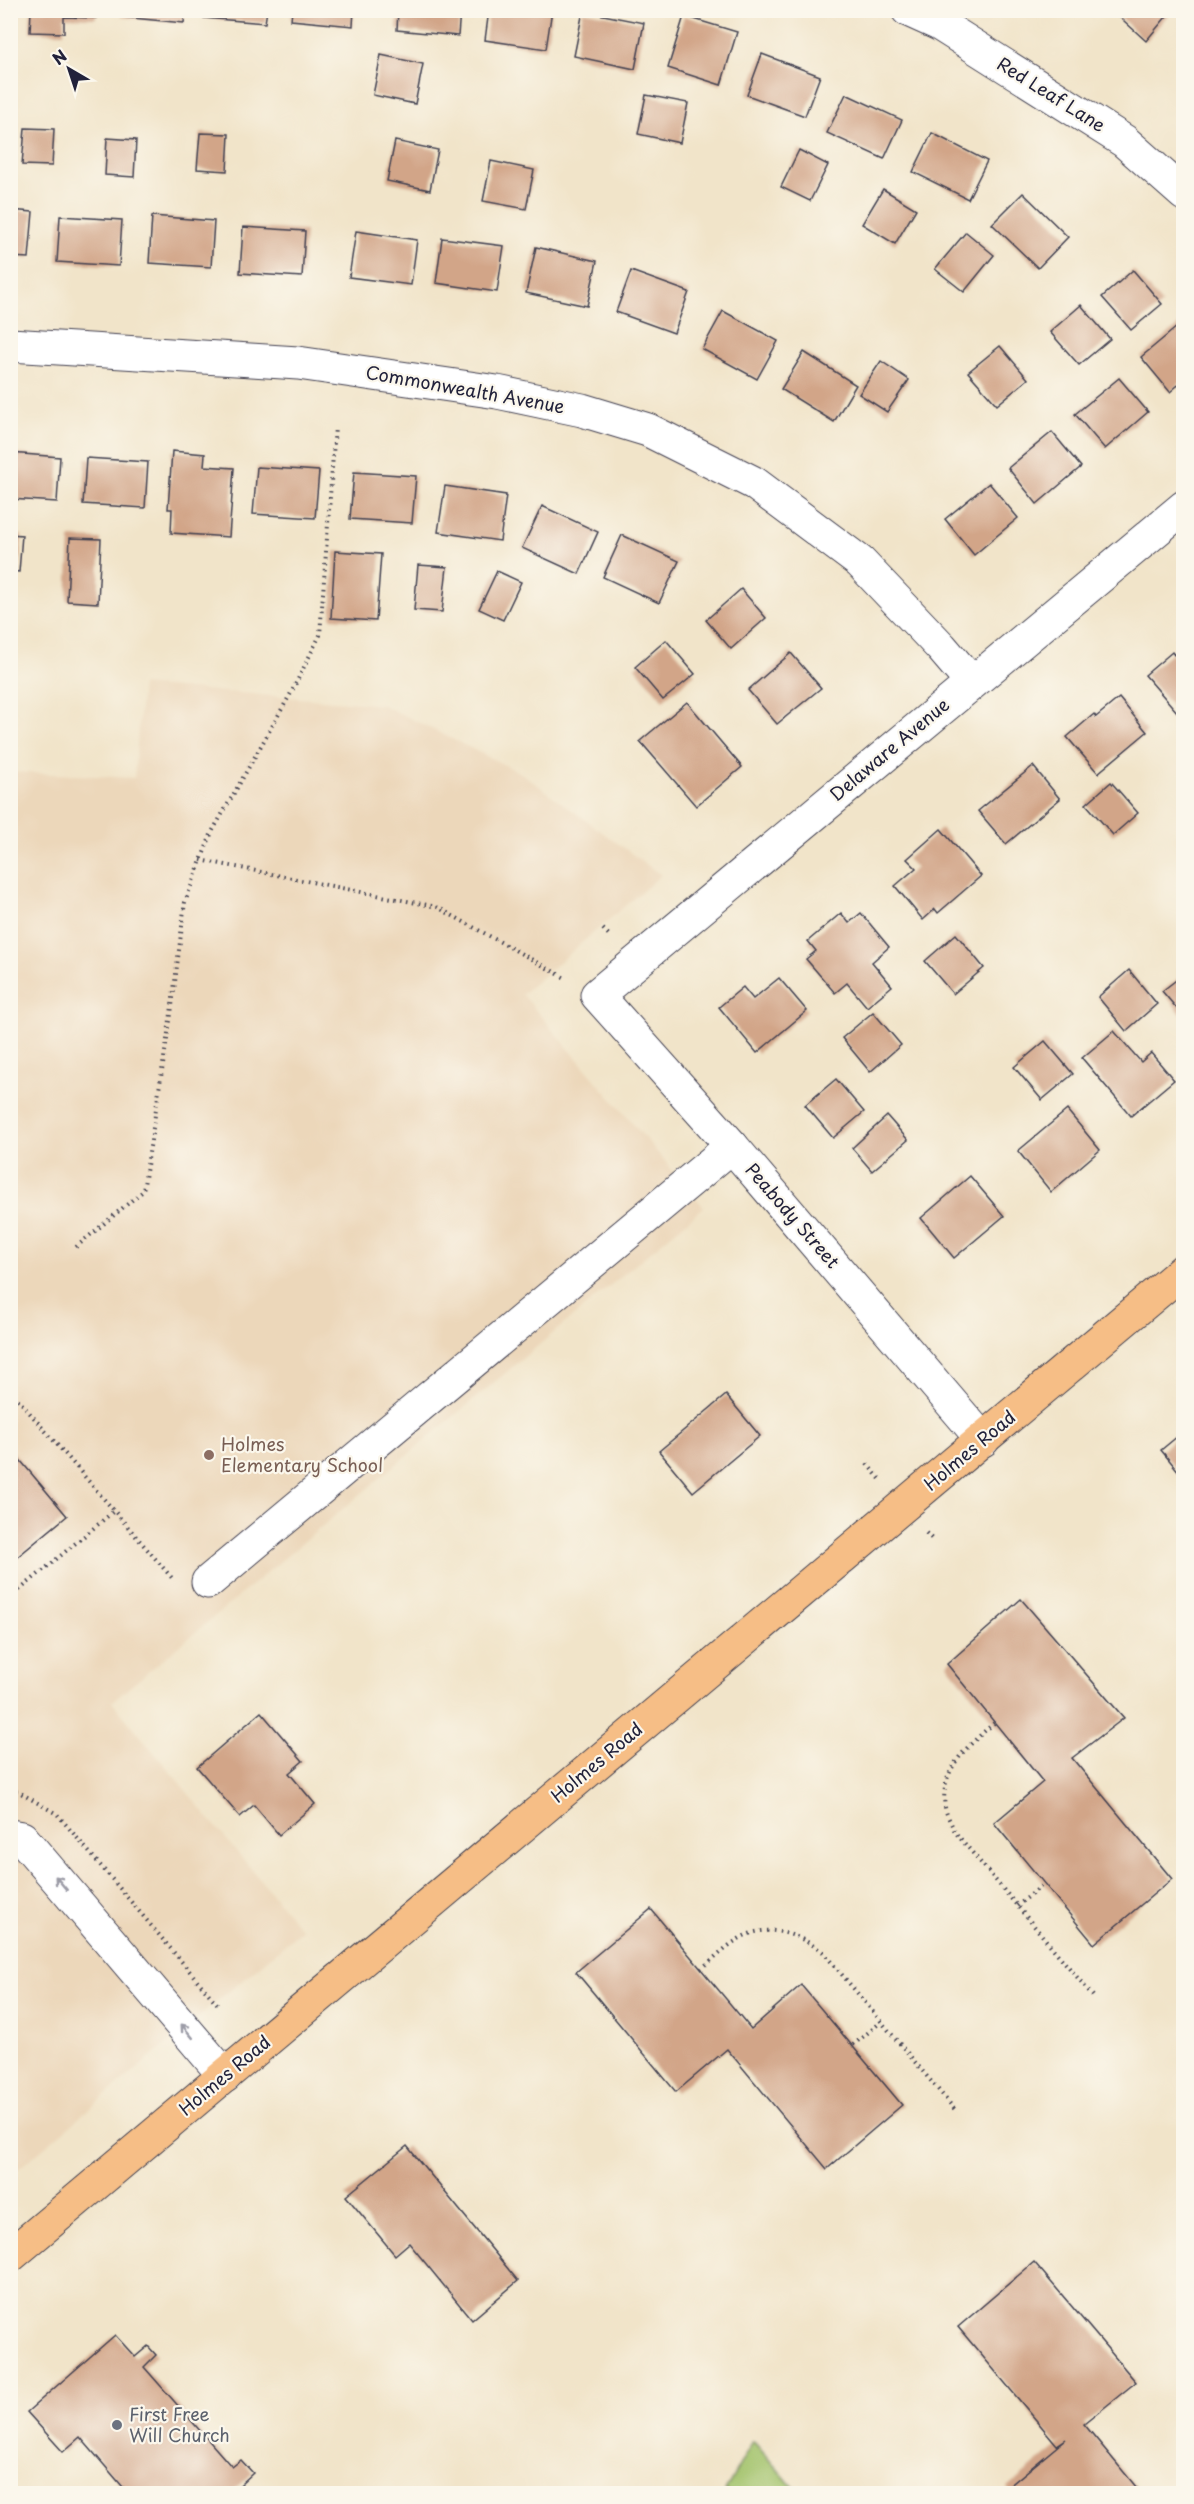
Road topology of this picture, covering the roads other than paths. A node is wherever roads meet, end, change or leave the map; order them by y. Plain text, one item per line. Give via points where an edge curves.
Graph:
1 (908, 10) edge
2 (1184, 194) edge
3 (10, 345) edge
4 (1184, 507) edge
5 (971, 682) junction
6 (597, 995) joint
7 (732, 1146) junction
8 (1184, 1270) edge
9 (983, 1440) junction
10 (208, 1582) dead end
11 (10, 1836) edge
12 (225, 2076) junction
13 (10, 2256) edge

1 - 2 street, Red Leaf Lane via 939,24 1124,141
3 - 5 street, Commonwealth Avenue via 298,363 498,392 582,410 648,430 754,483 860,562
4 - 5 street, Delaware Avenue
5 - 6 street, Delaware Avenue
6 - 7 street, Peabody Street
7 - 9 street, Peabody Street
7 - 10 street
8 - 9 main road, Holmes Road
9 - 12 main road, Holmes Road
12 -> 11 street via 22,1838
12 - 13 main road, Holmes Road

